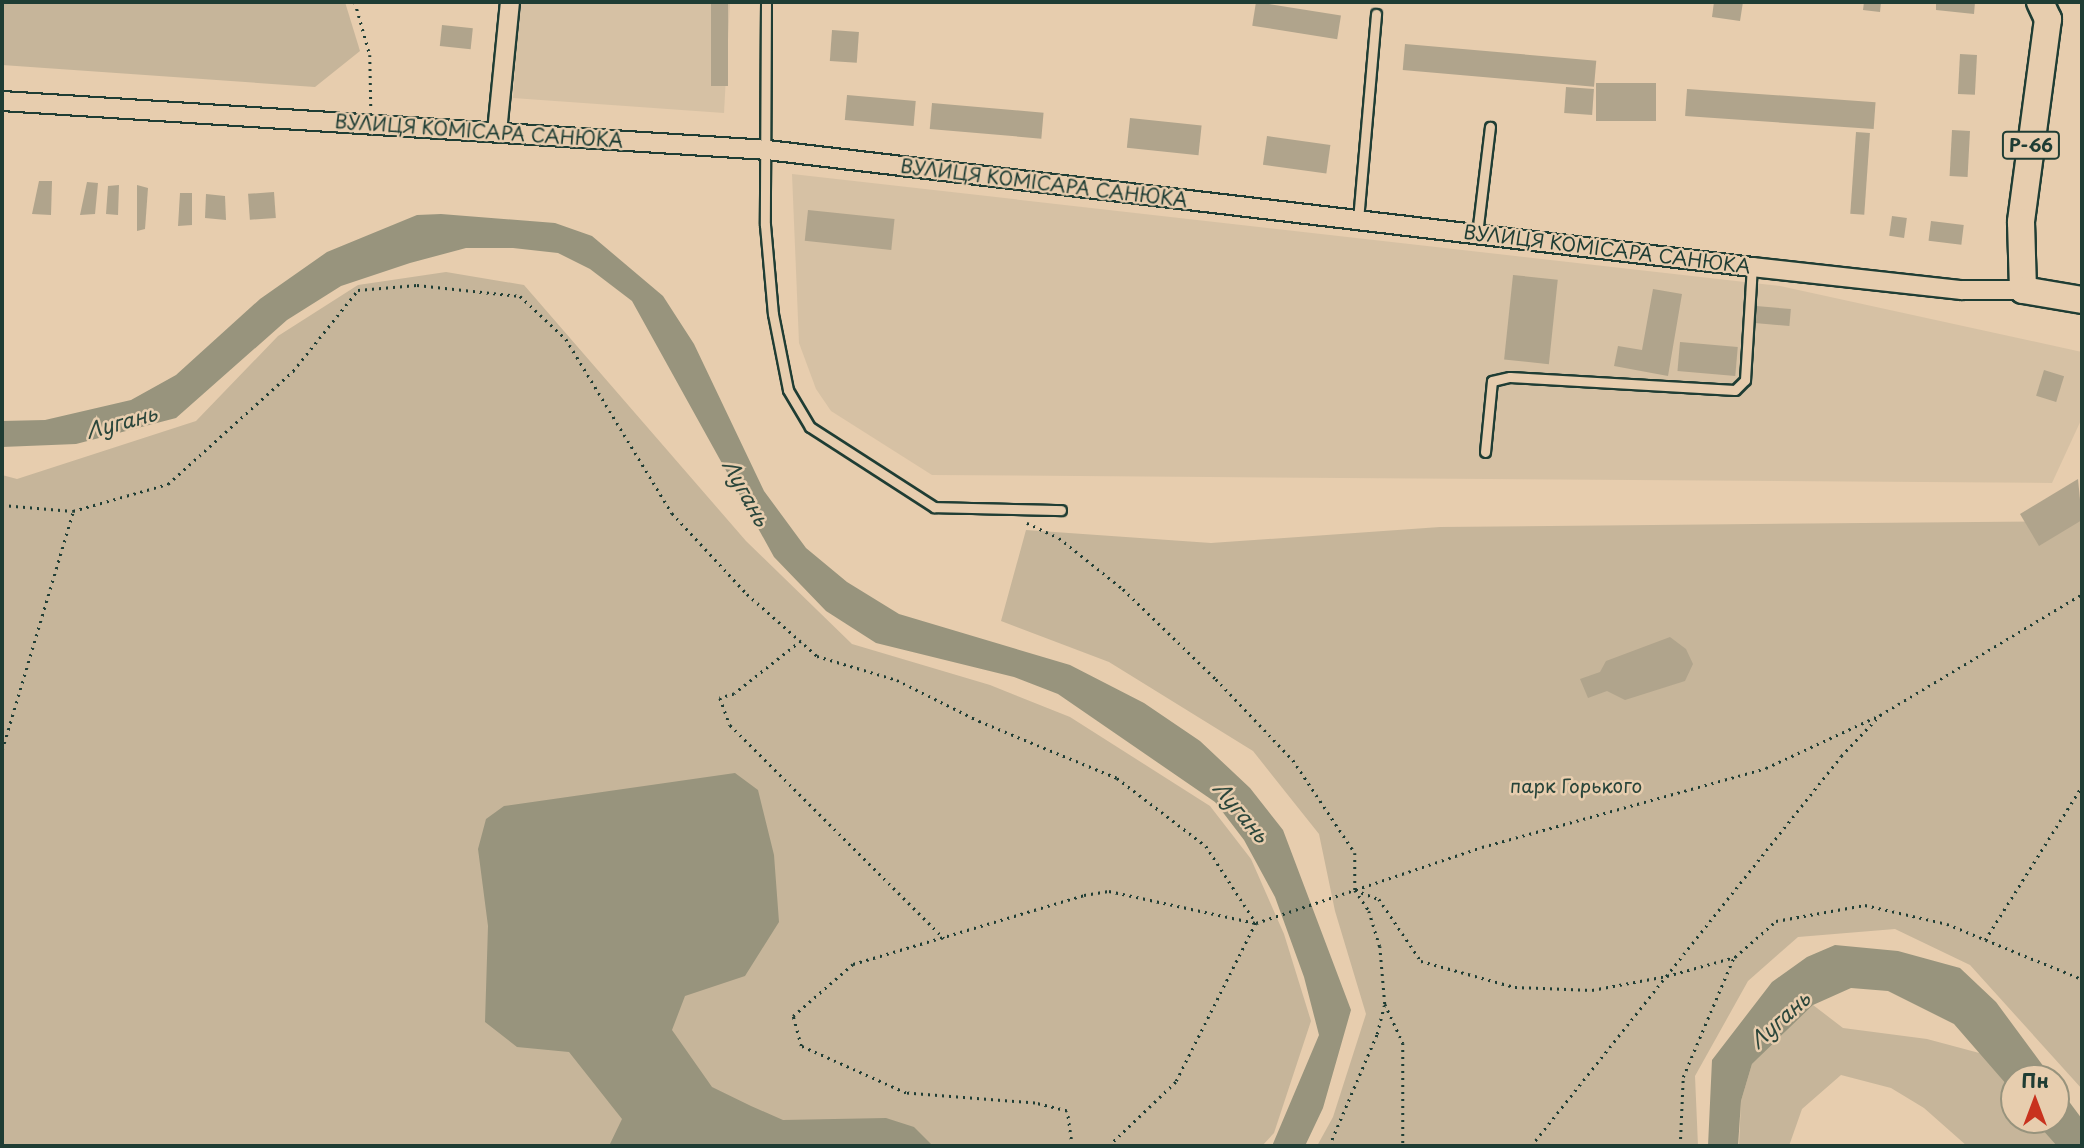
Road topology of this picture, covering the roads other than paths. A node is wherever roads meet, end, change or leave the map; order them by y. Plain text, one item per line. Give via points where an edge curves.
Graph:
1 (510, 2) edge
2 (766, 2) edge
3 (2040, 2) edge
4 (1376, 14) dead end
5 (2, 101) edge
6 (1490, 127) dead end
7 (497, 132) junction
8 (767, 150) junction
9 (1358, 220) junction
10 (1476, 234) junction
11 (1752, 267) junction
12 (2023, 290) junction
13 (2082, 300) edge
14 (1485, 452) dead end
15 (1060, 510) dead end

1 - 7 street
2 - 8 lane
3 - 12 main road, Р-66 via 2048,19 2021,222
4 - 9 lane
5 - 7 street, ВУЛИЦЯ КОМІСАРА САНЮКА
6 - 10 lane
7 - 8 street, ВУЛИЦЯ КОМІСАРА САНЮКА
8 - 9 street, ВУЛИЦЯ КОМІСАРА САНЮКА
8 - 15 lane via 765,225 773,314 788,390 810,427 934,507
9 - 10 street, ВУЛИЦЯ КОМІСАРА САНЮКА
10 - 11 street, ВУЛИЦЯ КОМІСАРА САНЮКА
11 - 12 street, ВУЛИЦЯ КОМІСАРА САНЮКА via 1962,290
11 - 14 lane via 1745,380 1735,390 1510,377 1493,382
12 - 13 main road, ВУЛИЦЯ КОМІСАРА САНЮКА

